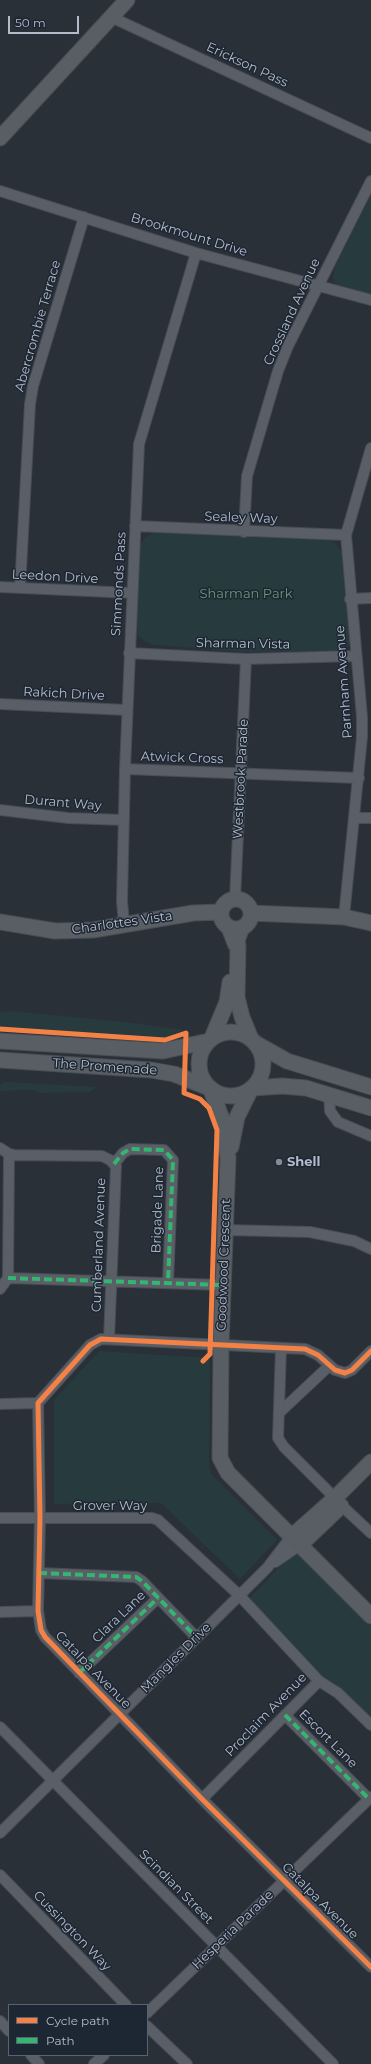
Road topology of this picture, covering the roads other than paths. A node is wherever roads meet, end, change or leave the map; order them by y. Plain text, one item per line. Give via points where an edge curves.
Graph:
1 (127, 0) edge
2 (111, 17) junction
3 (0, 138) edge
4 (371, 138) edge
5 (371, 181) edge
6 (0, 191) edge
7 (84, 217) junction
8 (196, 253) junction
9 (319, 285) junction
10 (371, 300) edge
11 (371, 448) edge
12 (135, 526) junction
13 (244, 532) junction
14 (346, 535) junction
15 (0, 587) edge
16 (20, 588) junction
17 (132, 593) junction
18 (371, 598) edge
19 (350, 599) junction
20 (129, 653) junction
21 (356, 656) junction
22 (246, 659) junction
23 (0, 704) edge
24 (126, 710) junction
25 (367, 716) edge
26 (125, 769) junction
27 (242, 774) junction
28 (359, 778) junction
29 (0, 810) edge
30 (355, 818) junction
31 (371, 818) edge
32 (124, 820) junction
33 (235, 899) junction
34 (344, 917) junction
35 (223, 918) junction
36 (248, 919) junction
37 (0, 922) edge
38 (371, 923) edge
39 (124, 924) junction
40 (235, 945) junction
41 (210, 1040) junction
42 (0, 1041) edge
43 (253, 1041) junction
44 (0, 1060) edge
45 (371, 1087) edge
46 (209, 1088) junction
47 (251, 1089) junction
48 (329, 1094) junction
49 (371, 1108) edge
50 (371, 1136) edge
51 (0, 1148) edge
52 (9, 1154) junction
53 (228, 1158) junction
54 (114, 1164) junction
55 (4, 1218) edge
56 (225, 1230) junction
57 (371, 1249) edge
58 (8, 1278) junction
59 (111, 1281) junction
60 (168, 1283) junction
61 (223, 1285) junction
62 (0, 1289) edge
63 (109, 1339) junction
64 (221, 1345) junction
65 (281, 1348) junction
66 (371, 1351) edge
67 (329, 1366) junction
68 (38, 1403) junction
69 (0, 1404) edge
70 (279, 1413) junction
71 (371, 1462) edge
72 (371, 1475) edge
73 (338, 1501) junction
74 (0, 1518) edge
75 (40, 1518) junction
76 (371, 1533) edge
77 (295, 1541) junction
78 (39, 1573) junction
79 (239, 1595) junction
80 (158, 1598) junction
81 (38, 1611) junction
82 (0, 1612) edge
83 (371, 1616) edge
84 (196, 1637) junction
85 (79, 1673) junction
86 (319, 1681) junction
87 (120, 1714) junction
88 (285, 1715) junction
89 (371, 1725) edge
90 (0, 1727) edge
91 (52, 1780) junction
92 (370, 1798) edge
93 (202, 1799) junction
94 (0, 1833) edge
95 (0, 1875) edge
96 (284, 1881) junction
97 (216, 1946) junction
98 (369, 1961) edge
99 (125, 2004) edge
100 (148, 2012) edge
101 (0, 2021) edge
102 (148, 2027) edge
103 (8, 2030) edge
104 (32, 2056) edge
105 (103, 2056) edge
106 (39, 2064) edge
107 (94, 2064) edge
108 (187, 2064) edge
109 (334, 2064) edge

1 - 2 street
2 - 3 street
2 - 4 street, Erickson Pass
5 - 9 street, Crossland Avenue
6 - 7 street, Brookmount Drive
7 - 8 street, Brookmount Drive
7 - 16 street, Abercrombie Terrace via 33,386
8 - 9 street, Brookmount Drive
8 - 12 street, Simmonds Pass via 138,444
9 - 10 street, Brookmount Drive
9 - 13 street, Crossland Avenue via 278,371 247,476
11 - 14 street, Parnham Avenue
12 - 13 street, Sealey Way
12 - 17 street, Simmonds Pass
13 - 14 street, Sealey Way
14 - 19 street, Parnham Avenue
15 - 16 street, Leedon Drive
16 - 17 street, Leedon Drive
17 - 20 street, Simmonds Pass
18 - 19 street
19 - 21 street, Parnham Avenue
20 - 22 street, Sharman Vista
20 - 24 street, Simmonds Pass
21 - 22 street, Sharman Vista
21 - 25 street, Parnham Avenue
22 - 27 street, Westbrook Parade
23 - 24 street, Rakich Drive
24 - 26 street, Simmonds Pass
25 - 28 street, Parnham Avenue
26 - 27 street, Atwick Cross
26 - 32 street, Simmonds Pass
27 - 28 street, Atwick Cross
27 - 33 street, Westbrook Parade
28 - 30 street, Parnham Avenue
29 - 32 street, Durant Way via 68,818
30 - 31 street
30 - 34 street, Parnham Avenue
32 - 39 street, Simmonds Pass
33 - 35 street via 224,904
33 - 36 street via 245,902
34 - 36 street
34 - 38 street
35 - 36 street via 232,928
35 - 39 street, Charlottes Vista via 193,913
35 - 40 street
36 - 40 street
37 - 39 street, Charlottes Vista via 55,932 93,930
40 - 41 street via 229,992
40 - 43 street via 237,998 240,1013
41 - 42 street, The Promenade via 179,1049 158,1051
41 - 43 street via 234,1032
41 - 46 street via 201,1052 199,1061 200,1075
43 - 45 street via 287,1061
43 - 47 street via 262,1054 263,1068 259,1081
44 - 46 street, The Promenade via 151,1070 174,1074
46 - 47 street via 228,1097 237,1096
46 - 53 street, Goodwood Crescent via 222,1119
47 - 48 street via 295,1087
47 - 53 street, Goodwood Crescent via 238,1117
48 - 49 street
48 - 50 street via 330,1111 338,1122
51 - 52 street
52 - 54 street, Cumberland Avenue via 102,1156
52 - 55 street
53 - 56 street, Goodwood Crescent
54 - 59 street, Cumberland Avenue via 116,1166
54 - 60 street, Brigade Lane via 130,1149 164,1150 173,1160
55 - 58 street
56 - 57 street via 310,1232 354,1241
56 - 61 street, Goodwood Crescent
58 - 59 street
58 - 62 street
59 - 60 street
59 - 63 street, Cumberland Avenue
60 - 61 street
61 - 64 street, Goodwood Crescent
63 - 64 street
63 - 68 street via 101,1339 90,1345
64 - 65 street
64 - 77 street, Goodwood Crescent via 220,1458 228,1473
65 - 67 street via 305,1349
65 - 70 street
66 - 67 street via 352,1370 345,1373
67 - 70 street
68 - 69 street
68 - 75 street, Catalpa Avenue
70 - 73 street via 280,1442
71 - 73 street, Mangles Drive
72 - 73 street, Mangles Drive
73 - 76 street
73 - 77 street, Mangles Drive
74 - 75 street, Grover Way
75 - 78 street, Catalpa Avenue
75 - 79 street, Grover Way via 158,1520
77 - 79 street, Mangles Drive
77 - 83 street
78 - 80 street via 129,1575 142,1581
78 - 81 street, Catalpa Avenue
79 - 84 street, Mangles Drive
79 - 86 street, Proclaim Avenue
80 - 84 street
80 - 85 street, Clara Lane
81 - 82 street
81 - 85 street, Catalpa Avenue via 41,1630 45,1637
84 - 87 street, Mangles Drive
85 - 87 street, Catalpa Avenue
86 - 88 street, Proclaim Avenue
86 - 89 street via 338,1693
87 - 91 street, Mangles Drive
87 - 93 street, Catalpa Avenue
88 - 92 street, Escort Lane
88 - 93 street, Proclaim Avenue
90 - 91 street, Scindian Street
91 - 94 street, Mangles Drive
91 - 97 street, Scindian Street
92 - 96 street, Hesperia Parade
93 - 96 street, Catalpa Avenue
95 - 99 street, Cussington Way
96 - 97 street, Hesperia Parade
96 - 98 street, Catalpa Avenue
97 - 100 street, Hesperia Parade
97 - 109 street, Scindian Street
101 - 103 street
102 - 108 street
104 - 106 street
105 - 107 street

